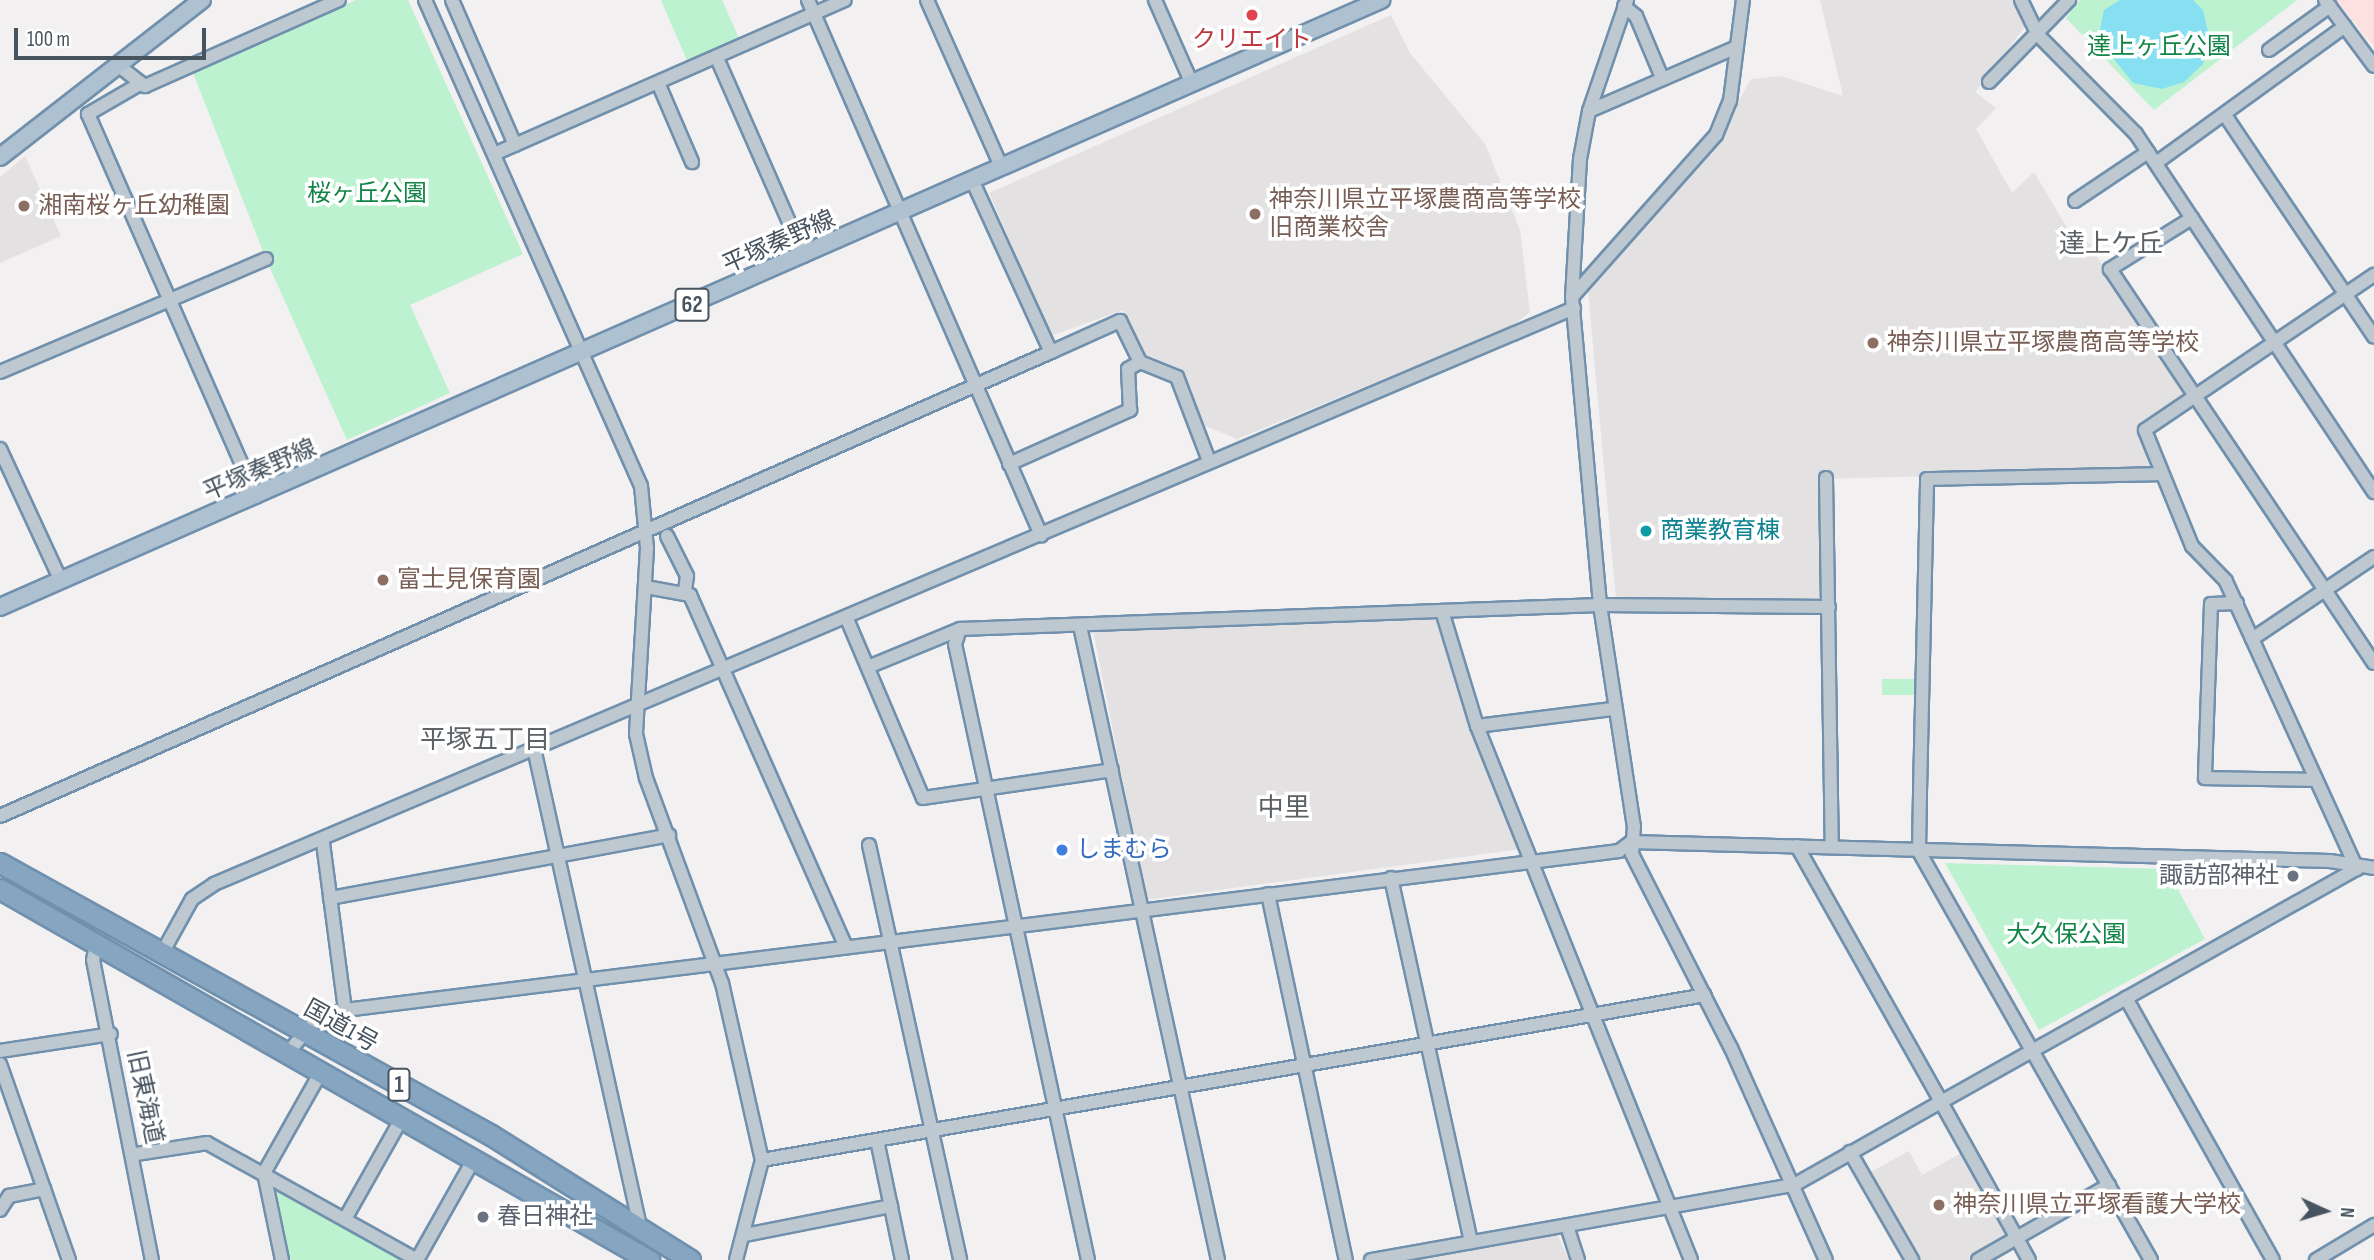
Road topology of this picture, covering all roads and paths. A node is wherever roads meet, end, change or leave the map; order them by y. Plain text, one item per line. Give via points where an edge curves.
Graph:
1 (202, 0) edge
2 (339, 0) edge
3 (425, 0) edge
4 (452, 0) edge
5 (807, 0) edge
6 (845, 0) edge
7 (927, 0) edge
8 (1155, 0) edge
9 (1381, 0) edge
10 (1743, 0) edge
11 (2021, 0) edge
12 (2069, 0) edge
13 (1625, 3) edge
14 (2328, 3) edge
15 (814, 14) junction
16 (2345, 26) junction
17 (2038, 35) junction
18 (1737, 47) junction
19 (2269, 50) dead end
20 (717, 58) junction
21 (2374, 65) edge
22 (119, 66) junction
23 (1662, 78) junction
24 (1989, 82) dead end
25 (1192, 83) junction
26 (138, 85) junction
27 (659, 85) junction
28 (1589, 111) junction
29 (2225, 114) junction
30 (515, 145) junction
31 (494, 154) junction
32 (0, 157) edge
33 (2152, 157) junction
34 (692, 162) dead end
35 (1001, 166) junction
36 (973, 182) junction
37 (2075, 201) dead end
38 (900, 214) junction
39 (2192, 218) junction
40 (804, 256) junction
41 (266, 260) dead end
42 (2374, 275) edge
43 (2346, 295) junction
44 (169, 300) junction
45 (1573, 303) junction
46 (2374, 337) edge
47 (2275, 343) junction
48 (1051, 352) junction
49 (583, 353) junction
50 (1140, 362) junction
51 (0, 372) edge
52 (975, 386) junction
53 (2196, 396) junction
54 (0, 449) edge
55 (1209, 461) junction
56 (1009, 464) junction
57 (2161, 474) junction
58 (1826, 478) dead end
59 (2374, 492) edge
60 (256, 497) junction
61 (647, 530) junction
62 (667, 536) dead end
63 (1041, 536) junction
64 (2374, 557) edge
65 (60, 579) junction
66 (646, 587) junction
67 (2325, 590) junction
68 (685, 591) junction
69 (2237, 603) junction
70 (1600, 605) junction
71 (0, 607) edge
72 (1829, 607) junction
73 (1442, 611) junction
74 (846, 619) junction
75 (1080, 626) junction
76 (960, 629) junction
77 (2252, 639) junction
78 (2374, 663) edge
79 (868, 667) junction
80 (725, 671) junction
81 (637, 709) junction
82 (1612, 709) junction
83 (1477, 726) junction
84 (535, 752) junction
85 (1112, 770) junction
86 (2316, 780) junction
87 (985, 790) junction
88 (0, 816) edge
89 (669, 835) junction
90 (1631, 842) junction
91 (323, 843) junction
92 (869, 845) dead end
93 (1797, 846) junction
94 (1832, 847) junction
95 (1919, 851) junction
96 (560, 857) junction
97 (1530, 860) junction
98 (0, 863) edge
99 (2374, 868) edge
100 (2357, 869) junction
101 (1391, 878) junction
102 (0, 889) edge
103 (1268, 894) junction
104 (330, 898) junction
105 (1140, 910) junction
106 (1015, 926) junction
107 (891, 942) junction
108 (96, 945) junction
109 (846, 947) junction
110 (161, 955) junction
111 (716, 963) junction
112 (587, 979) junction
113 (1705, 995) junction
114 (2126, 998) junction
115 (345, 1010) junction
116 (1592, 1014) junction
117 (302, 1032) junction
118 (111, 1034) junction
119 (1427, 1043) junction
120 (2034, 1049) junction
121 (0, 1051) edge
122 (289, 1051) junction
123 (0, 1064) edge
124 (1303, 1065) junction
125 (322, 1070) junction
126 (1179, 1087) junction
127 (1941, 1102) junction
128 (1055, 1108) junction
129 (403, 1116) junction
130 (933, 1130) junction
131 (877, 1140) junction
132 (1850, 1152) junction
133 (136, 1154) junction
134 (475, 1157) junction
135 (762, 1160) junction
136 (264, 1173) junction
137 (1794, 1185) junction
138 (2109, 1185) junction
139 (44, 1189) junction
140 (891, 1206) junction
141 (1670, 1208) junction
142 (0, 1210) edge
143 (345, 1219) junction
144 (640, 1225) junction
145 (2374, 1225) edge
146 (1567, 1226) junction
147 (745, 1235) junction
148 (2017, 1238) junction
149 (1471, 1242) junction
150 (69, 1260) edge
151 (152, 1260) edge
152 (282, 1260) edge
153 (417, 1260) edge
154 (649, 1260) edge
155 (690, 1260) edge
156 (736, 1260) edge
157 (902, 1260) edge
158 (960, 1260) edge
159 (1088, 1260) edge
160 (1217, 1260) edge
161 (1346, 1260) edge
162 (1371, 1260) edge
163 (1577, 1260) edge
164 (1690, 1260) edge
165 (1826, 1260) edge
166 (1912, 1260) edge
167 (1978, 1260) edge
168 (2029, 1260) edge
169 (2151, 1260) edge
170 (2273, 1260) edge
171 (2316, 1260) edge

1 - 22 main road
2 - 26 street
3 - 31 street
4 - 30 street
5 - 15 street
6 - 15 street
7 - 35 street
8 - 25 street
9 - 25 main road, 平塚秦野線 / 62
10 - 18 street
11 - 17 street
12 - 17 street
13 - 23 street via 1636,16
13 - 28 street
14 - 16 street
14 - 19 street
15 - 20 street
15 - 38 street
16 - 21 street
16 - 29 street
17 - 24 street
17 - 33 street
18 - 23 street
18 - 45 street via 1730,101 1716,135
20 - 27 street
20 - 40 street
22 - 26 street
22 - 32 main road
23 - 28 street
25 - 35 main road, 平塚秦野線 / 62
26 - 44 street via 88,114
27 - 30 street
27 - 34 street
28 - 45 street via 1572,233
29 - 33 street
29 - 43 street
30 - 31 street
31 - 49 street
33 - 37 street
33 - 39 street
35 - 36 main road, 平塚秦野線 / 62
36 - 38 main road, 平塚秦野線 / 62
36 - 48 street
38 - 40 main road, 平塚秦野線 / 62
38 - 52 street
39 - 47 street
39 - 53 street via 2110,269
40 - 49 main road, 平塚秦野線 / 62
41 - 44 street
42 - 43 street
43 - 46 street
43 - 47 street
44 - 51 street
44 - 60 street
45 - 55 street
45 - 70 street
47 - 53 street
47 - 59 street
48 - 50 street via 1120,321
48 - 52 street
49 - 60 main road, 平塚秦野線 / 62
49 - 61 street via 641,485
50 - 55 street via 1177,377
50 - 56 street via 1128,369 1130,410
52 - 56 street
52 - 61 street
53 - 57 street via 2145,430
53 - 67 street
54 - 65 street
55 - 63 street
56 - 63 street
57 - 69 street via 2192,546 2226,581
57 - 95 street via 1927,479
58 - 72 street
60 - 65 main road, 平塚秦野線 / 62
61 - 66 street
61 - 88 street
62 - 68 street via 687,576
63 - 74 street
64 - 67 street
65 - 71 main road, 平塚秦野線 / 62
66 - 68 street
66 - 81 street
67 - 77 street
67 - 78 street
68 - 80 street
69 - 77 street
69 - 86 street via 2211,604 2205,778
70 - 72 street
70 - 73 street
70 - 82 street
72 - 94 street
73 - 75 street
73 - 83 street
74 - 79 street
74 - 80 street
75 - 76 street
75 - 85 street
76 - 79 street
76 - 87 street via 955,644
77 - 86 street
79 - 87 street via 923,798
80 - 81 street
80 - 109 street
81 - 84 street
81 - 89 street via 646,778
82 - 83 street
82 - 90 street
83 - 97 street
84 - 91 street
84 - 96 street
85 - 87 street
85 - 105 street
86 - 100 street
87 - 106 street
89 - 96 street
89 - 111 street
90 - 93 street
90 - 97 street via 1619,851
90 - 113 street
91 - 104 street
91 - 110 street via 195,896
92 - 107 street
93 - 94 street
93 - 127 street
94 - 95 street
95 - 100 street via 2330,861
95 - 120 street
96 - 104 street
96 - 112 street
97 - 101 street
97 - 116 street
98 - 110 highway, 国道1号 / 1
99 - 100 street
100 - 114 street
101 - 103 street
101 - 119 street
102 - 108 highway, 国道1号 / 1
103 - 105 street
103 - 124 street
104 - 115 street
105 - 106 street
105 - 126 street
106 - 107 street
106 - 128 street
107 - 109 street
107 - 130 street
108 - 118 street, 旧東海道 via 92,959
108 - 122 highway, 国道1号 / 1
109 - 111 street
110 - 117 highway, 国道1号 / 1
111 - 112 street
111 - 135 street
112 - 115 street
112 - 144 street
113 - 116 street
113 - 137 street
114 - 120 street
114 - 170 street
115 - 117 street
116 - 119 street
116 - 141 street
117 - 122 street
117 - 144 highway, 国道1号 / 1
118 - 121 street
118 - 133 street, 旧東海道
119 - 124 street
119 - 149 street
120 - 127 street
120 - 138 street
122 - 125 highway, 国道1号 / 1
123 - 139 street
124 - 126 street
124 - 161 street
125 - 129 highway, 国道1号 / 1
125 - 136 street
126 - 128 street
126 - 160 street
127 - 132 street
127 - 148 street
128 - 130 street
128 - 159 street
129 - 134 highway, 国道1号 / 1
129 - 143 street
130 - 131 street
130 - 158 street
131 - 135 street
131 - 140 street
132 - 137 street
132 - 166 street
133 - 136 street via 207,1143
133 - 151 street, 旧東海道
134 - 153 street
134 - 154 highway, 国道1号 / 1
135 - 147 street
136 - 143 street
136 - 152 street
137 - 141 street
137 - 165 street
138 - 148 street
138 - 169 street
139 - 142 street via 9,1196
139 - 150 street
140 - 147 street
140 - 157 street
141 - 146 street
141 - 164 street
143 - 153 street
144 - 155 highway, 国道1号 / 1
145 - 171 street
146 - 149 street
146 - 163 street
147 - 156 street
148 - 167 street
148 - 168 street
149 - 162 street

